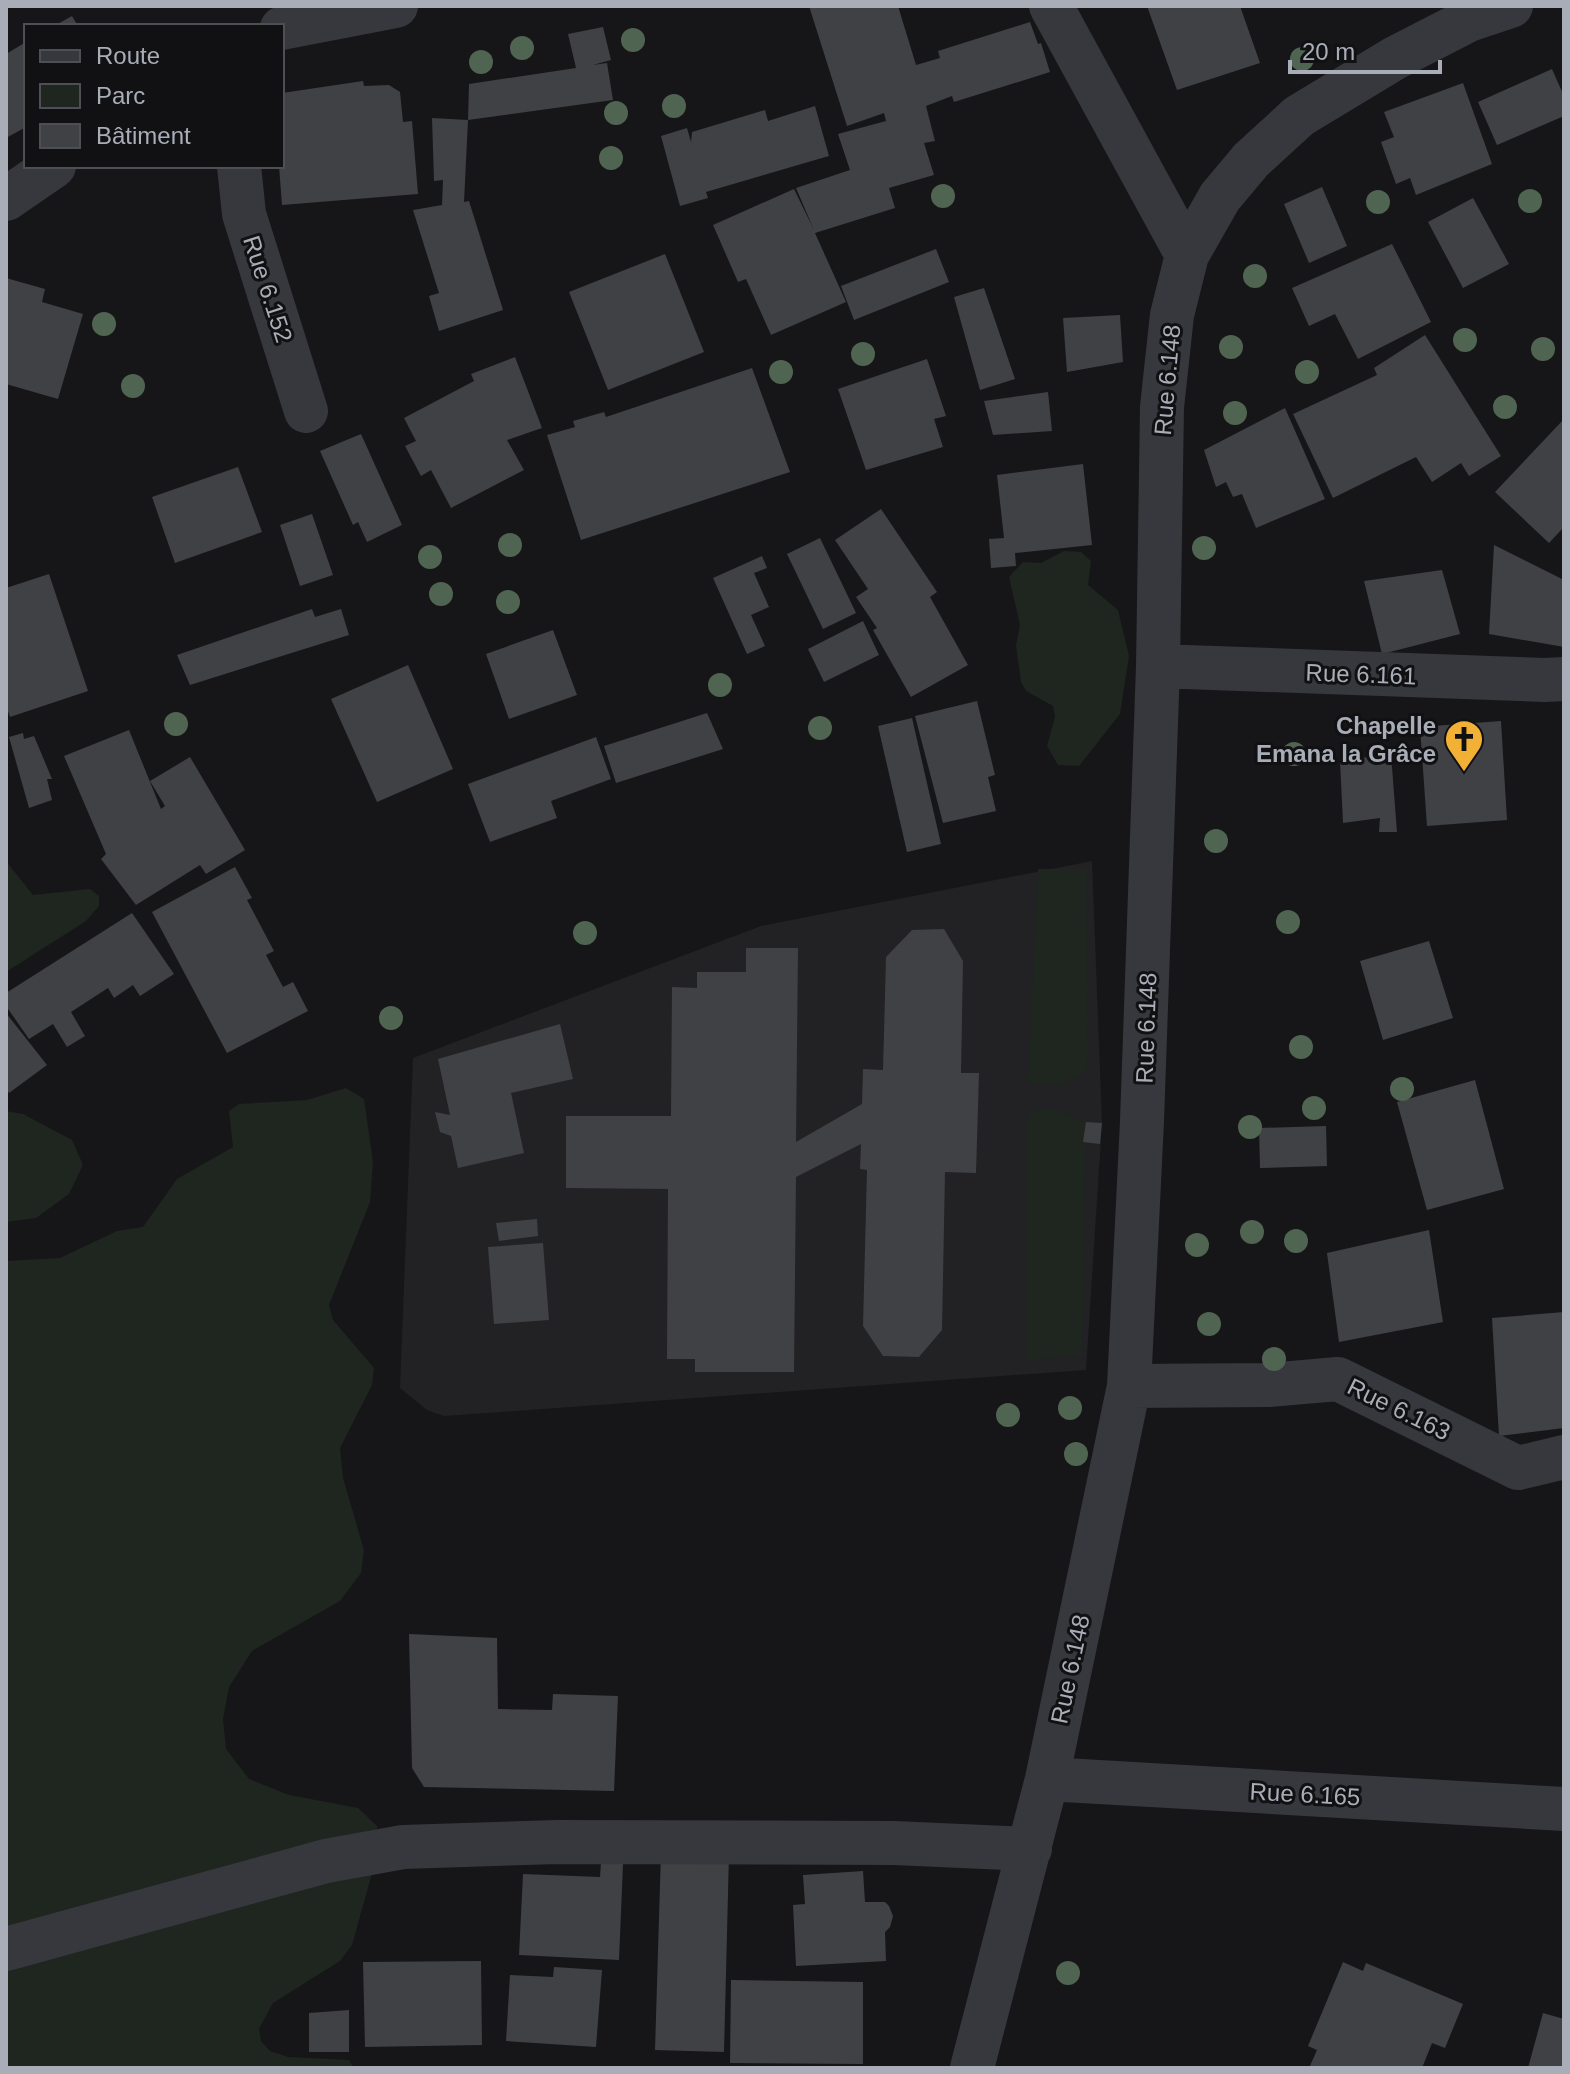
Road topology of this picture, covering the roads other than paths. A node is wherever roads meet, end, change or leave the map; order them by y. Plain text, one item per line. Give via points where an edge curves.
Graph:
1 (396, 6) edge
2 (1051, 6) edge
3 (1511, 6) edge
4 (284, 28) edge
5 (51, 168) edge
6 (239, 168) edge
7 (6, 199) edge
8 (1187, 255) junction
9 (306, 411) dead end
10 (1158, 666) junction
11 (1564, 679) edge
12 (1129, 1386) junction
13 (1564, 1457) edge
14 (1047, 1779) junction
15 (1564, 1809) edge
16 (1030, 1849) junction
17 (6, 1949) edge
18 (972, 2068) edge

1 - 4 street
2 - 8 street
3 - 8 street, Rue 6.148 via 1469,20 1299,116 1220,197
5 - 7 street
6 - 9 street, Rue 6.152 via 244,214
8 - 10 street, Rue 6.148 via 1172,315 1162,407
10 - 11 street, Rue 6.161
10 - 12 street, Rue 6.148
12 - 13 street, Rue 6.163 via 1338,1379 1518,1468
12 - 14 street, Rue 6.148
14 - 15 street, Rue 6.165
14 - 16 street, Rue 6.148
16 - 17 street via 894,1843 403,1847 326,1861
16 - 18 street, Rue 6.148

